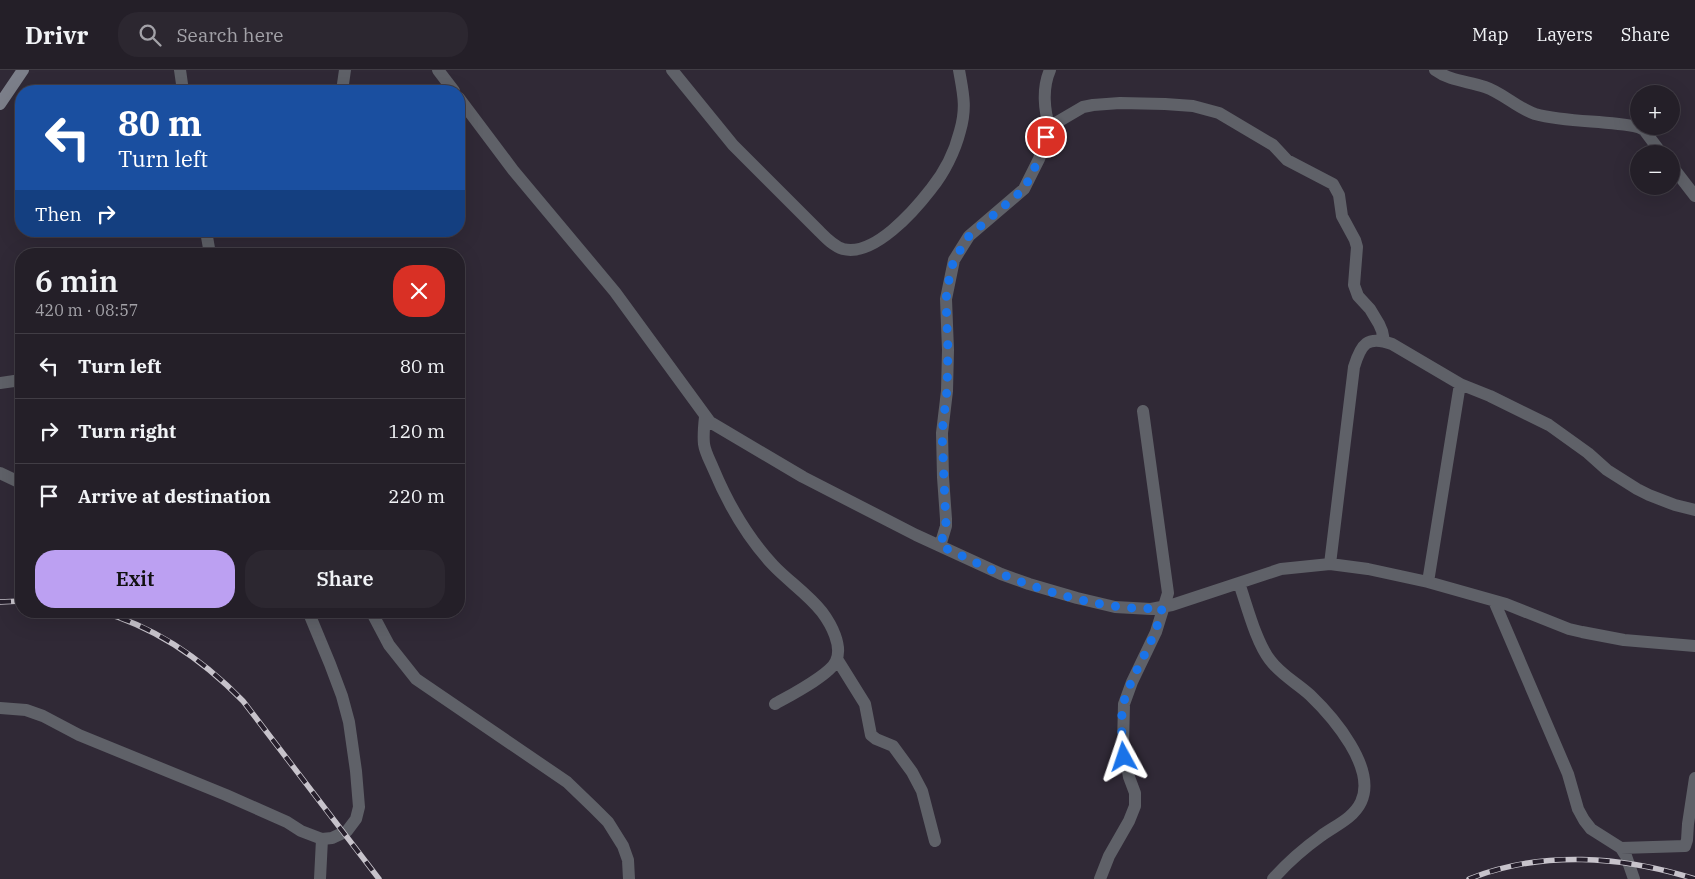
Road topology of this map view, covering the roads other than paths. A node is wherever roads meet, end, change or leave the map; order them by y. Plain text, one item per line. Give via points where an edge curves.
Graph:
1 (23, 70) edge
2 (180, 70) edge
3 (345, 70) edge
4 (438, 70) edge
5 (672, 70) edge
6 (958, 70) edge
7 (1050, 70) edge
8 (1435, 70) edge
9 (182, 85) edge
10 (343, 85) edge
11 (449, 85) edge
12 (0, 104) edge
13 (465, 106) edge
14 (1050, 128) junction
15 (1655, 145) edge
16 (1680, 177) edge
17 (1695, 196) edge
18 (1384, 341) junction
19 (15, 381) edge
20 (0, 383) edge
21 (1460, 384) junction
22 (1143, 411) dead end
23 (705, 417) junction
24 (0, 473) edge
25 (15, 479) edge
26 (1695, 510) edge
27 (940, 546) junction
28 (1330, 564) junction
29 (1428, 582) junction
30 (1239, 583) junction
31 (1494, 601) junction
32 (1162, 608) junction
33 (311, 618) edge
34 (375, 618) edge
35 (1695, 646) edge
36 (838, 659) junction
37 (775, 704) dead end
38 (0, 708) edge
39 (1695, 778) edge
40 (322, 839) junction
41 (935, 841) dead end
42 (1621, 848) junction
43 (320, 879) edge
44 (629, 879) edge
45 (1100, 879) edge
46 (1273, 879) edge
47 (1634, 879) edge

1 - 12 main road
2 - 9 street
3 - 10 street
4 - 11 street
5 - 6 street via 733,145 818,230 841,248 852,250 867,247 901,222 943,172 960,132 963,116 964,97
7 - 14 street via 1046,78 1045,115
8 - 15 street via 1449,79 1488,88 1536,114 1638,127
13 - 23 street via 513,170 615,292
14 - 18 street via 1062,118 1094,105 1165,104 1193,106 1220,113 1267,140 1287,160 1336,189 1342,216 1357,247 1354,285 1358,296 1379,324
14 - 27 street via 1024,189 969,236 950,273 946,299 947,390 942,433 946,526
16 - 17 street
18 - 21 street
18 - 28 street via 1368,341 1359,352 1354,368
19 - 20 street
21 - 26 street via 1549,425 1612,473 1649,495
21 - 29 street
22 - 32 street via 1168,589
23 - 27 street via 795,473
23 - 36 street via 704,445 731,506 769,560 822,612 834,633
24 - 25 street
27 - 32 street via 1001,574 1077,598 1127,609
28 - 29 street
28 - 30 street via 1281,570
29 - 31 street
30 - 32 street
30 - 46 street via 1269,660 1309,694 1345,735 1363,776 1364,793 1357,808 1297,855
31 - 35 street via 1582,632 1624,640
31 - 42 street via 1568,774 1578,809 1591,829
32 - 45 street via 1156,632 1126,696 1123,712 1124,757 1135,793 1135,806
33 - 40 street via 342,696 359,801 358,814 350,829
34 - 44 street via 389,645 416,679 567,782 608,822 623,846
36 - 37 street via 814,680
36 - 41 street via 865,704 871,735 893,746 912,772 922,791
38 - 40 street via 26,710 42,716
39 - 42 street via 1685,846
40 - 43 street
42 - 47 street

